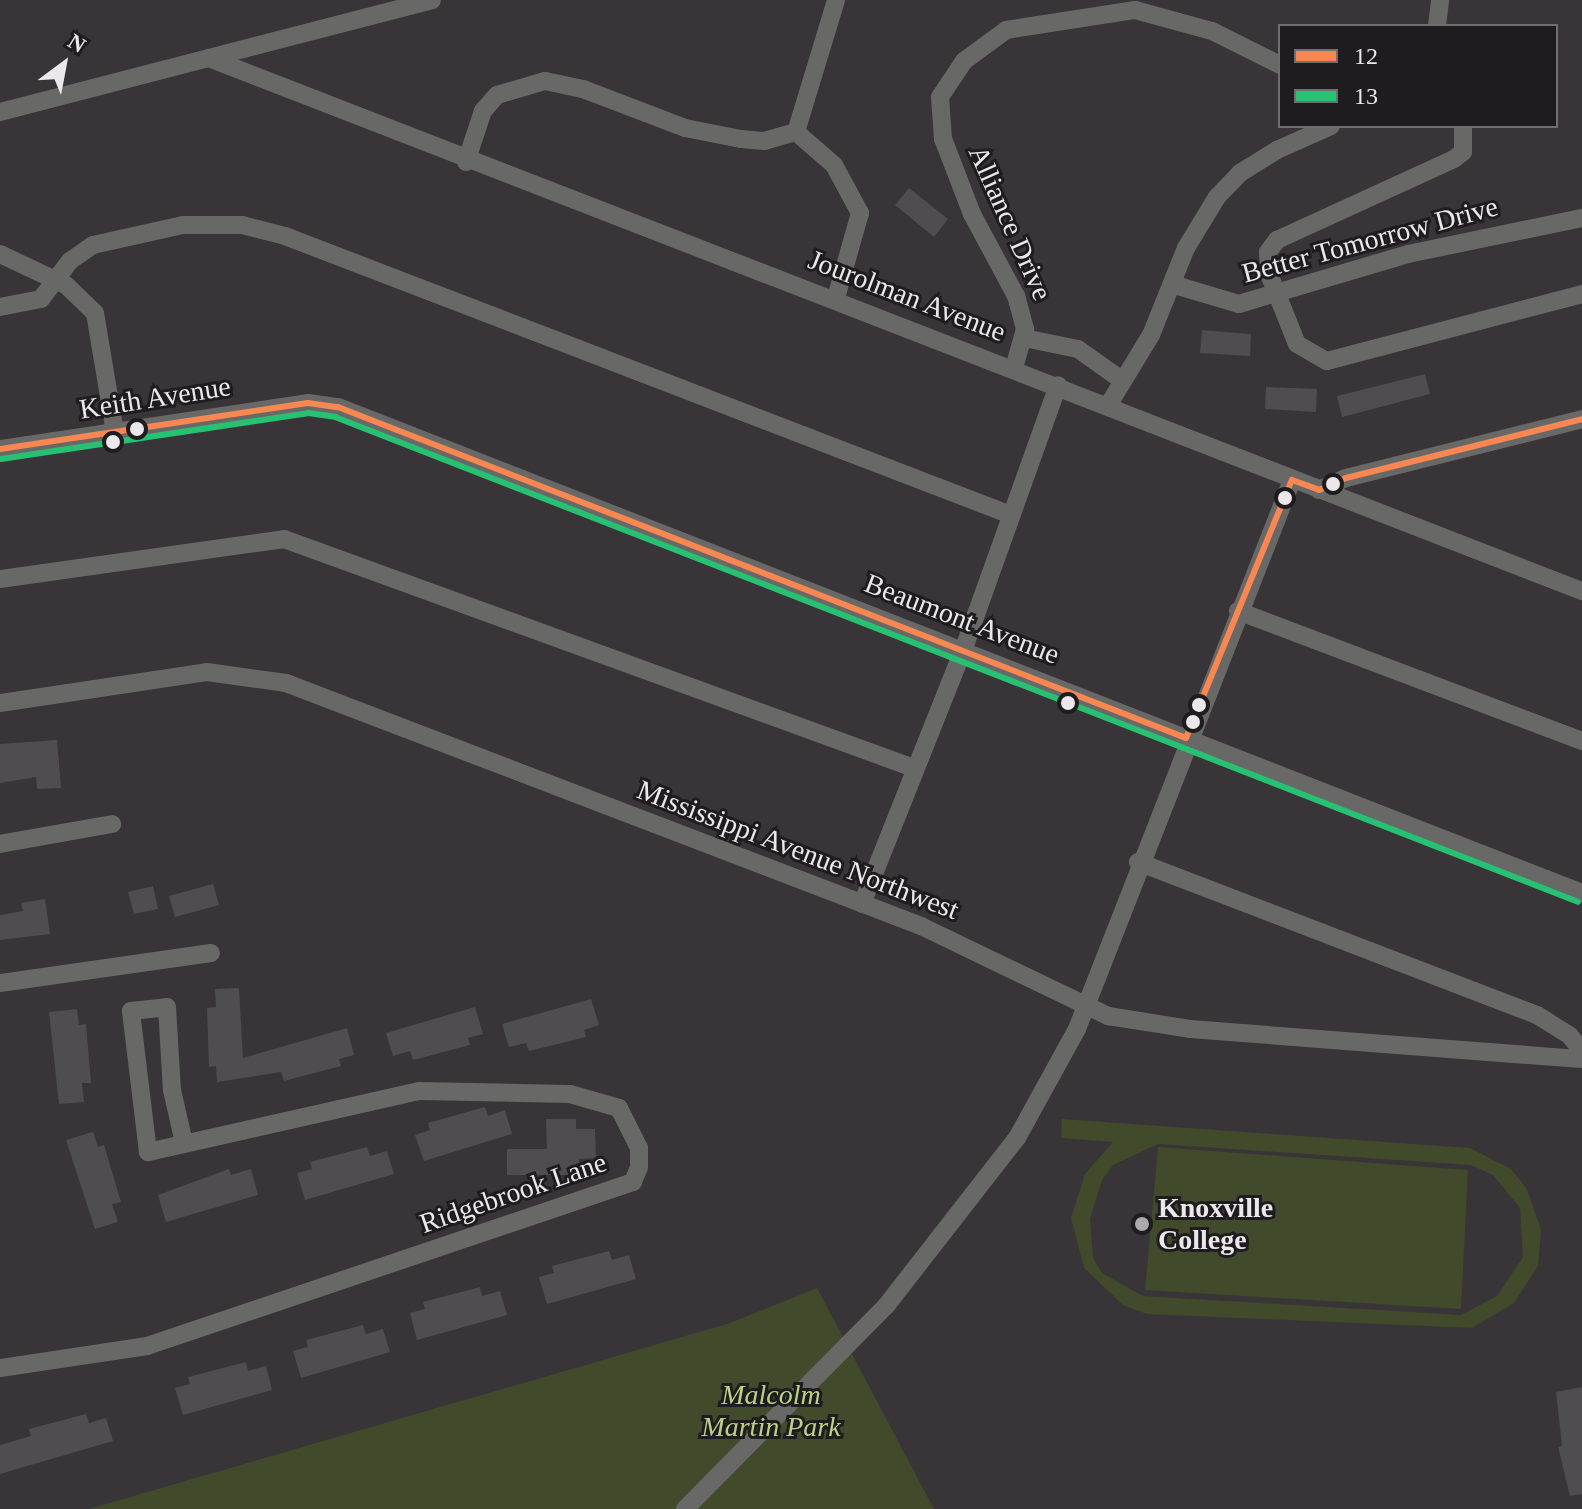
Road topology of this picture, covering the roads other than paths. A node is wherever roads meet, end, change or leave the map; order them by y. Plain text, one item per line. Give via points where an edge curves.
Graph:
1 (432, 0) edge
2 (836, 0) edge
3 (1440, 0) edge
4 (1120, 6) edge
5 (1437, 24) edge
6 (209, 58) junction
7 (1278, 64) edge
8 (0, 112) edge
9 (1325, 128) edge
10 (1463, 128) edge
11 (796, 132) junction
12 (466, 162) junction
13 (1582, 218) edge
14 (0, 254) edge
15 (57, 280) junction
16 (1175, 285) junction
17 (1582, 294) edge
18 (1279, 296) junction
19 (836, 298) junction
20 (0, 307) edge
21 (1024, 338) junction
22 (1014, 368) junction
23 (1123, 381) junction
24 (1058, 385) junction
25 (319, 404) joint
26 (1109, 404) junction
27 (1582, 419) edge
28 (115, 432) junction
29 (0, 449) edge
30 (1292, 480) junction
31 (1319, 490) junction
32 (1011, 515) junction
33 (0, 579) edge
34 (1579, 587) edge
35 (1238, 611) junction
36 (964, 648) junction
37 (0, 703) edge
38 (1186, 738) junction
39 (1582, 741) edge
40 (914, 768) junction
41 (112, 824) dead end
42 (0, 844) edge
43 (1138, 862) junction
44 (1582, 893) edge
45 (862, 904) junction
46 (211, 953) dead end
47 (0, 983) edge
48 (1083, 1007) junction
49 (1582, 1051) edge
50 (1582, 1059) edge
51 (184, 1143) junction
52 (0, 1368) edge
53 (685, 1509) edge

1 - 6 street
2 - 11 street
3 - 5 street
4 - 7 street, Alliance Drive via 1212,31
4 - 21 street, Alliance Drive via 1006,30 964,61 940,97 943,139 972,214 1016,296
6 - 8 street
6 - 12 street, Jourolman Avenue
9 - 16 street via 1240,173 1199,225
10 - 18 street via 1463,152 1454,159 1277,240 1268,252 1269,274
11 - 12 street via 764,141 727,137 545,81 497,95 483,111
11 - 19 street via 834,165 860,213
12 - 19 street, Jourolman Avenue
13 - 18 street, Better Tomorrow Drive via 1408,254
14 - 15 street
15 - 20 street via 41,299
15 - 28 street via 84,298 95,313
15 - 32 street via 70,261 93,245 183,225 242,225 285,236
16 - 18 street, Better Tomorrow Drive via 1239,304
16 - 23 street
17 - 18 street via 1327,361 1297,344
19 - 22 street, Jourolman Avenue
21 - 22 street, Alliance Drive
21 - 23 street via 1078,349
22 - 24 street, Jourolman Avenue
23 - 26 street
24 - 26 street, Jourolman Avenue
24 - 32 street
25 - 28 street, Keith Avenue
25 - 36 street, Beaumont Avenue
26 - 30 street, Jourolman Avenue
27 - 31 street via 1346,478
28 - 29 street, Keith Avenue
30 - 31 street, Jourolman Avenue
30 - 35 street
31 - 34 street, Jourolman Avenue
32 - 36 street
33 - 40 street via 284,539
35 - 38 street
35 - 39 street
36 - 38 street, Beaumont Avenue
36 - 40 street
37 - 45 street, Mississippi Avenue Northwest via 207,672 286,683
38 - 43 street
38 - 44 street, Beaumont Avenue
40 - 45 street
41 - 42 street
43 - 48 street
43 - 49 street via 1537,1015 1570,1036
45 - 48 street, Mississippi Avenue Northwest via 975,950
46 - 47 street
48 - 50 street, Mississippi Avenue Northwest via 1190,1029
48 - 53 street via 1077,1029 1017,1138 976,1197 886,1306
51 - 51 street, Ridgebrook Lane via 172,1090 167,1007 131,1011 148,1152
51 - 52 street, Ridgebrook Lane via 419,1091 570,1094 619,1108 634,1136 639,1167 633,1182 147,1346

